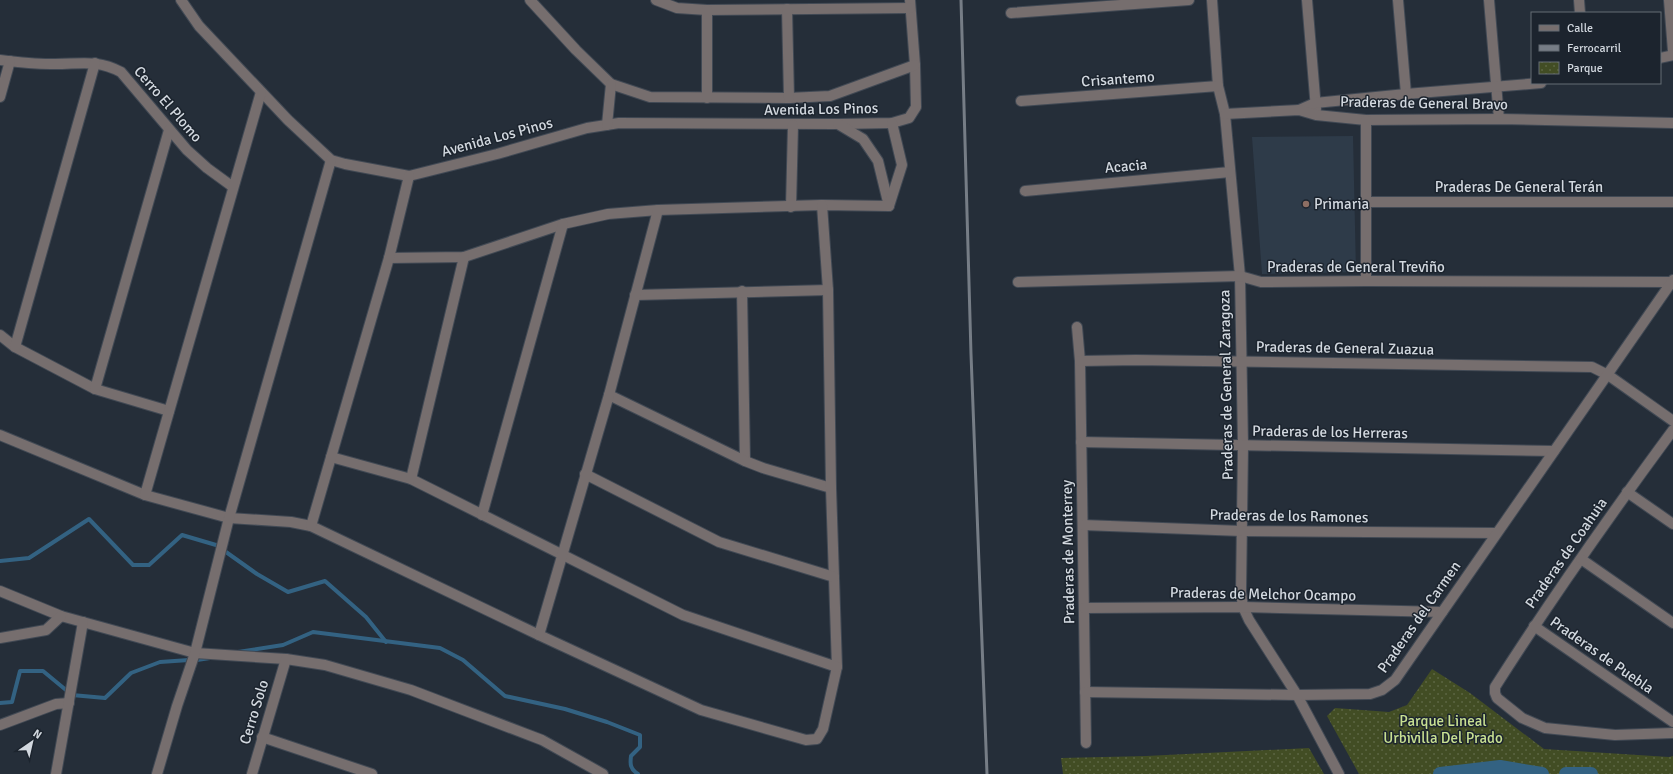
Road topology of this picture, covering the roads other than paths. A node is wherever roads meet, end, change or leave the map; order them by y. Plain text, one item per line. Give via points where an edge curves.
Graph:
1 (181, 0) edge
2 (530, 0) edge
3 (656, 0) edge
4 (1189, 0) edge
5 (1212, 0) edge
6 (1307, 0) edge
7 (1398, 0) edge
8 (1489, 0) edge
9 (1579, 0) edge
10 (1669, 0) edge
11 (679, 4) edge
12 (733, 4) edge
13 (910, 4) edge
14 (825, 5) edge
15 (707, 10) junction
16 (787, 10) junction
17 (1580, 12) edge
18 (1011, 13) dead end
19 (1673, 51) edge
20 (1673, 55) edge
21 (1661, 58) edge
22 (5, 61) edge
23 (95, 63) junction
24 (915, 65) junction
25 (611, 84) junction
26 (1531, 84) edge
27 (1218, 86) junction
28 (1496, 87) junction
29 (261, 92) junction
30 (1406, 94) junction
31 (0, 97) edge
32 (707, 98) junction
33 (788, 98) junction
34 (1021, 101) dead end
35 (1315, 103) junction
36 (1299, 110) junction
37 (1225, 114) junction
38 (1316, 115) junction
39 (1499, 119) junction
40 (1366, 120) junction
41 (892, 123) junction
42 (1673, 123) edge
43 (838, 124) junction
44 (607, 125) junction
45 (793, 125) junction
46 (168, 130) junction
47 (331, 160) junction
48 (1230, 172) junction
49 (409, 176) junction
50 (234, 186) junction
51 (1025, 190) dead end
52 (1366, 202) junction
53 (1673, 202) edge
54 (822, 205) junction
55 (889, 206) junction
56 (792, 207) junction
57 (658, 210) junction
58 (563, 224) junction
59 (464, 257) junction
60 (389, 258) junction
61 (1240, 276) junction
62 (1366, 281) junction
63 (1672, 281) edge
64 (1018, 282) dead end
65 (828, 290) junction
66 (742, 291) junction
67 (635, 295) junction
68 (1077, 327) dead end
69 (0, 335) edge
70 (15, 347) junction
71 (1241, 361) junction
72 (1080, 362) junction
73 (1608, 374) junction
74 (95, 389) junction
75 (609, 395) junction
76 (169, 411) junction
77 (1673, 421) edge
78 (1673, 430) edge
79 (0, 434) edge
80 (1081, 442) junction
81 (1243, 446) junction
82 (1554, 450) junction
83 (331, 456) junction
84 (745, 461) junction
85 (585, 474) junction
86 (411, 480) junction
87 (831, 488) junction
88 (1627, 492) junction
89 (145, 495) junction
90 (482, 515) junction
91 (228, 518) junction
92 (1673, 524) edge
93 (1082, 525) junction
94 (311, 526) junction
95 (1242, 531) junction
96 (1496, 533) junction
97 (562, 554) junction
98 (1581, 559) junction
99 (834, 577) junction
100 (0, 590) edge
101 (1243, 607) junction
102 (1084, 608) junction
103 (1442, 612) junction
104 (61, 616) junction
105 (83, 622) junction
106 (1673, 623) edge
107 (1534, 626) junction
108 (539, 635) junction
109 (0, 638) edge
110 (195, 653) junction
111 (286, 659) junction
112 (837, 667) junction
113 (1085, 692) junction
114 (1297, 695) junction
115 (69, 703) junction
116 (1673, 722) edge
117 (0, 725) edge
118 (1673, 733) edge
119 (262, 737) junction
120 (1086, 743) dead end
121 (56, 774) edge
122 (157, 774) edge
123 (252, 774) edge
124 (372, 774) edge
125 (603, 774) edge
126 (1339, 774) edge

1 - 29 street, Avenida Los Pinos via 198,26
2 - 25 street, Avenida Los Pinos
3 - 11 street
4 - 18 street
5 - 27 street, Praderas de General Zaragoza
6 - 35 street
7 - 30 street
8 - 28 street
9 - 17 street
10 - 19 street
11 - 15 street
12 - 15 street
12 - 16 street
13 - 14 street
13 - 24 street, Avenida Los Pinos
14 - 16 street
15 - 32 street
16 - 33 street
20 - 21 street
22 - 23 street, Cerro El Plomo
22 - 31 street
23 - 46 street, Cerro El Plomo via 108,65 120,72
23 - 70 street
24 - 33 street, Avenida Los Pinos via 830,96
24 - 41 street, Avenida Los Pinos via 916,107 909,118
25 - 32 street, Avenida Los Pinos via 650,97
25 - 44 street
26 - 28 street, Praderas de General Bravo
27 - 34 street, Crisantemo
27 - 37 street, Praderas de General Zaragoza
28 - 30 street, Praderas de General Bravo
28 - 39 street
29 - 47 street, Avenida Los Pinos
29 - 50 street
30 - 35 street, Praderas de General Bravo
32 - 33 street, Avenida Los Pinos
35 - 36 street, Praderas de General Bravo
35 - 38 street
36 - 37 street
36 - 38 street, Praderas de General Bravo
37 - 48 street, Praderas de General Zaragoza
38 - 40 street, Praderas de General Bravo
39 - 40 street, Praderas de General Bravo
39 - 42 street, Praderas de General Bravo
40 - 52 street
41 - 43 street, Avenida Los Pinos
41 - 55 street via 902,165
43 - 45 street, Avenida Los Pinos
43 - 55 street via 863,139 878,160
44 - 45 street, Avenida Los Pinos
44 - 49 street, Avenida Los Pinos via 587,128
45 - 56 street
46 - 50 street, Cerro El Plomo via 207,168
46 - 74 street
47 - 49 street, Avenida Los Pinos
47 - 91 street
48 - 51 street, Acacia
48 - 61 street, Praderas de General Zaragoza
49 - 60 street
50 - 76 street
52 - 53 street, Praderas De General Terán
52 - 62 street
54 - 55 street
54 - 56 street
54 - 65 street
56 - 57 street
57 - 58 street via 608,214
57 - 67 street
58 - 59 street
58 - 90 street
59 - 60 street
59 - 86 street
60 - 83 street
61 - 62 street, Praderas de General Treviño via 1261,282
61 - 64 street, Praderas de General Treviño
61 - 71 street, Praderas de General Zaragoza
62 - 63 street, Praderas de General Treviño
63 - 73 street, Praderas del Carmen
65 - 66 street
65 - 87 street
66 - 67 street
66 - 84 street
67 - 75 street
68 - 72 street, Praderas de Monterrey
69 - 70 street
70 - 74 street
71 - 72 street, Praderas de General Zuazua
71 - 73 street, Praderas de General Zuazua via 1584,366 1600,369
71 - 81 street, Praderas de General Zaragoza
72 - 80 street, Praderas de Monterrey
73 - 77 street, Praderas de General Zuazua
73 - 82 street, Praderas del Carmen
74 - 76 street
75 - 84 street
75 - 85 street
76 - 89 street
78 - 88 street, Praderas de Coahuia
79 - 89 street
80 - 81 street, Praderas de los Herreras
80 - 93 street, Praderas de Monterrey
81 - 82 street, Praderas de los Herreras
81 - 95 street, Praderas de General Zaragoza
82 - 96 street, Praderas del Carmen
83 - 86 street
83 - 94 street
84 - 87 street
85 - 97 street
85 - 99 street via 719,542
86 - 90 street
87 - 99 street
88 - 92 street
88 - 98 street, Praderas de Coahuia
89 - 91 street
90 - 97 street
91 - 94 street via 291,522
91 - 110 street
93 - 95 street, Praderas de los Ramones
93 - 102 street, Praderas de Monterrey
94 - 108 street
95 - 96 street, Praderas de los Ramones
95 - 101 street, Praderas de General Zaragoza
96 - 103 street, Praderas del Carmen
97 - 108 street
97 - 112 street via 683,615
98 - 106 street
98 - 107 street, Praderas de Coahuia
99 - 112 street
100 - 104 street
101 - 102 street, Praderas de Melchor Ocampo
101 - 103 street, Praderas de Melchor Ocampo
101 - 114 street, Praderas de General Zaragoza
102 - 113 street, Praderas de Monterrey
103 - 114 street, Praderas del Carmen via 1395,680 1382,690 1370,694
104 - 105 street
104 - 109 street via 46,630
105 - 110 street
105 - 115 street
107 - 116 street, Praderas de Puebla
107 - 118 street, Praderas de Coahuia via 1495,687 1497,698 1522,718 1545,728 1615,735
108 - 112 street via 701,710 806,740 817,739 824,730
110 - 111 street
110 - 122 street
111 - 119 street, Cerro Solo
111 - 125 street via 325,665 411,690 542,740
113 - 114 street, Praderas del Carmen
113 - 120 street, Praderas de Monterrey
114 - 126 street, Praderas de General Zaragoza
115 - 117 street via 56,704
115 - 121 street
119 - 123 street, Cerro Solo
119 - 124 street

